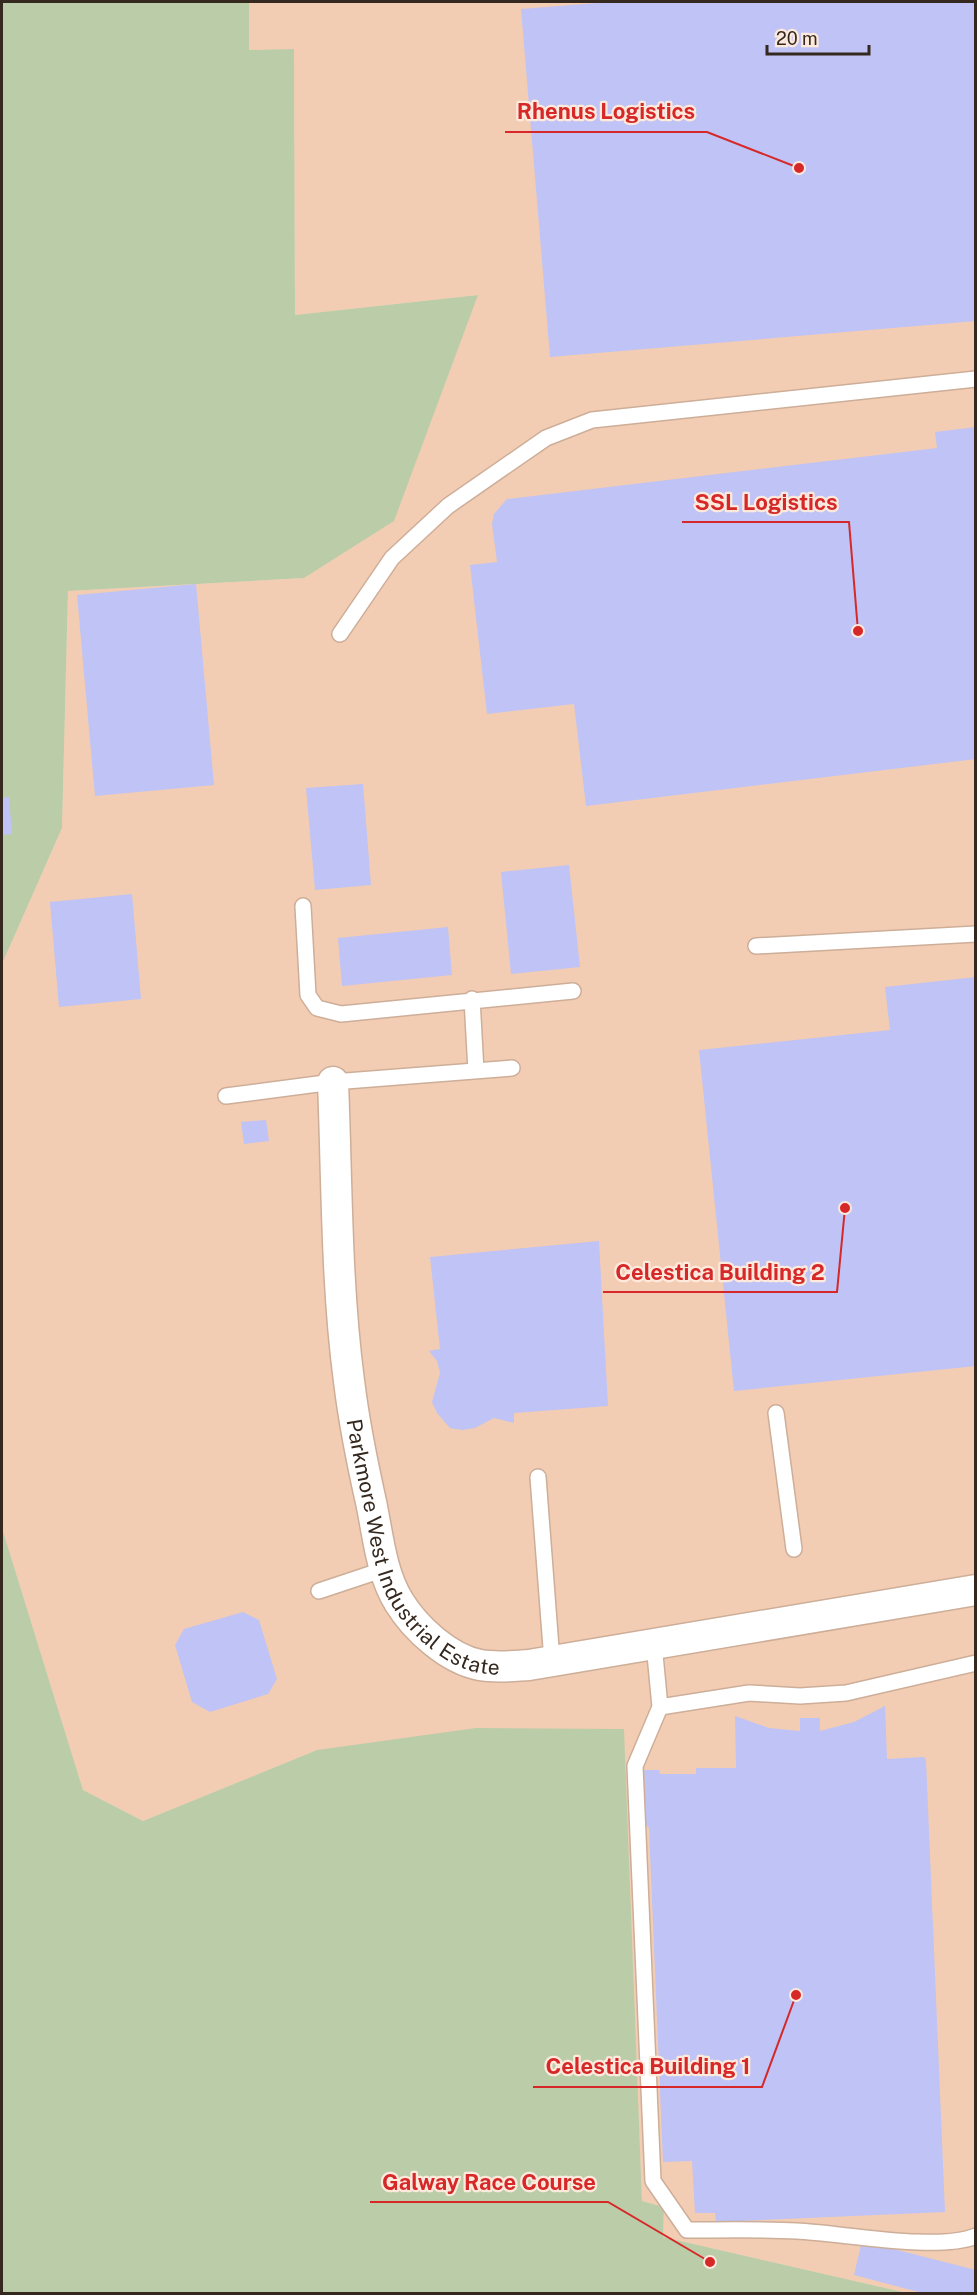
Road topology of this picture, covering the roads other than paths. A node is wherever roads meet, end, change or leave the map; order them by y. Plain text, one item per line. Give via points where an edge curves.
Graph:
1 (975, 380) edge
2 (340, 634) dead end
3 (303, 906) dead end
4 (975, 934) edge
5 (756, 946) dead end
6 (573, 990) dead end
7 (472, 999) junction
8 (512, 1068) dead end
9 (476, 1071) junction
10 (333, 1082) junction
11 (226, 1096) dead end
12 (776, 1413) dead end
13 (538, 1477) dead end
14 (794, 1549) dead end
15 (385, 1569) junction
16 (975, 1590) edge
17 (319, 1591) dead end
18 (654, 1644) junction
19 (552, 1662) junction
20 (975, 1663) edge
21 (660, 1707) junction
22 (975, 2236) edge

1 - 2 lane via 592,420 546,438 448,506 392,558
3 - 7 lane via 308,994 317,1008 341,1014
4 - 5 lane
6 - 7 lane
7 - 9 lane
8 - 9 lane
9 - 10 lane
10 - 11 lane
10 - 15 street, Parkmore West Industrial Estate via 348,1381
12 - 14 lane
13 - 19 lane
15 - 17 lane
15 - 19 street, Parkmore West Industrial Estate via 411,1620 454,1654 477,1665 500,1668
16 - 18 street, Parkmore West Industrial Estate
18 - 19 street, Parkmore West Industrial Estate
18 - 21 lane
20 - 21 lane via 846,1693 749,1693
21 - 22 lane via 635,1766 653,2181 687,2230 797,2231 923,2242 967,2240

